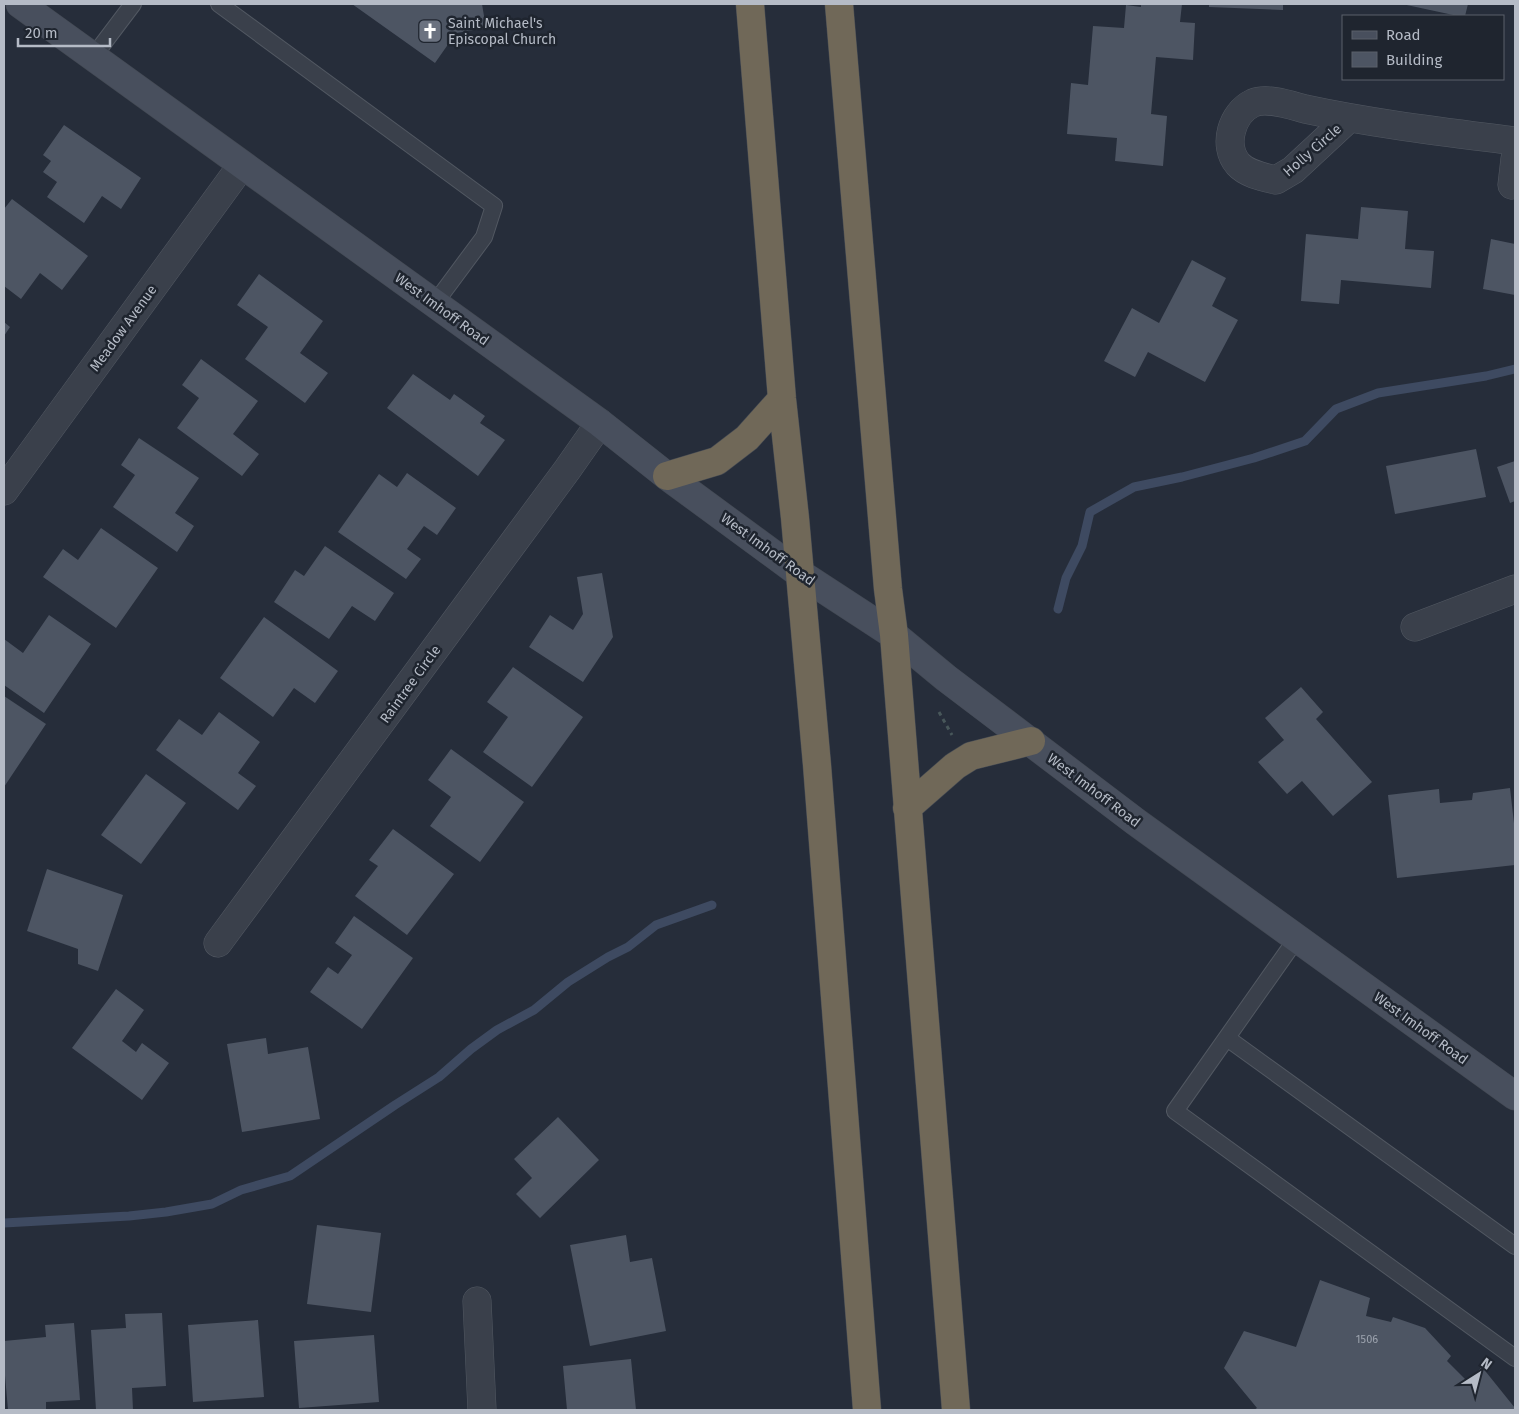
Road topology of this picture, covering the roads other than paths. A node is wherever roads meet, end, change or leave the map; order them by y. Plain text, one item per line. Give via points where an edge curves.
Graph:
1 (20, 4) edge
2 (133, 4) edge
3 (219, 4) edge
4 (750, 4) edge
5 (839, 4) edge
6 (93, 57) junction
7 (1349, 118) dead end
8 (1515, 141) edge
9 (242, 165) junction
10 (435, 303) junction
11 (782, 399) junction
12 (600, 423) junction
13 (667, 476) junction
14 (4, 491) edge
15 (799, 573) junction
16 (1515, 589) edge
17 (1415, 627) dead end
18 (894, 635) junction
19 (1030, 741) junction
20 (908, 808) junction
21 (1297, 938) junction
22 (218, 943) dead end
23 (1226, 1038) junction
24 (1515, 1096) edge
25 (1515, 1246) edge
26 (477, 1301) dead end
27 (1515, 1358) edge
28 (482, 1410) edge
29 (867, 1410) edge
30 (956, 1410) edge

1 - 6 street, West Imhoff Road
2 - 6 lane
3 - 10 lane via 494,206 484,237
4 - 11 highway
5 - 18 highway
6 - 9 street, West Imhoff Road
7 - 8 street, Holly Circle
9 - 10 street, West Imhoff Road
9 - 14 street, Meadow Avenue
10 - 12 street, West Imhoff Road
11 - 13 highway via 747,438 717,461
11 - 15 highway
12 - 13 street, West Imhoff Road
12 - 22 street, Raintree Circle
13 - 15 street, West Imhoff Road
15 - 18 street, West Imhoff Road
15 - 29 highway
16 - 17 street
18 - 19 street, West Imhoff Road
18 - 20 highway
19 - 20 highway via 971,756
19 - 21 street, West Imhoff Road
20 - 30 highway
21 - 23 lane
21 - 24 street, West Imhoff Road
23 - 25 lane
23 - 27 lane via 1175,1111
26 - 28 street

